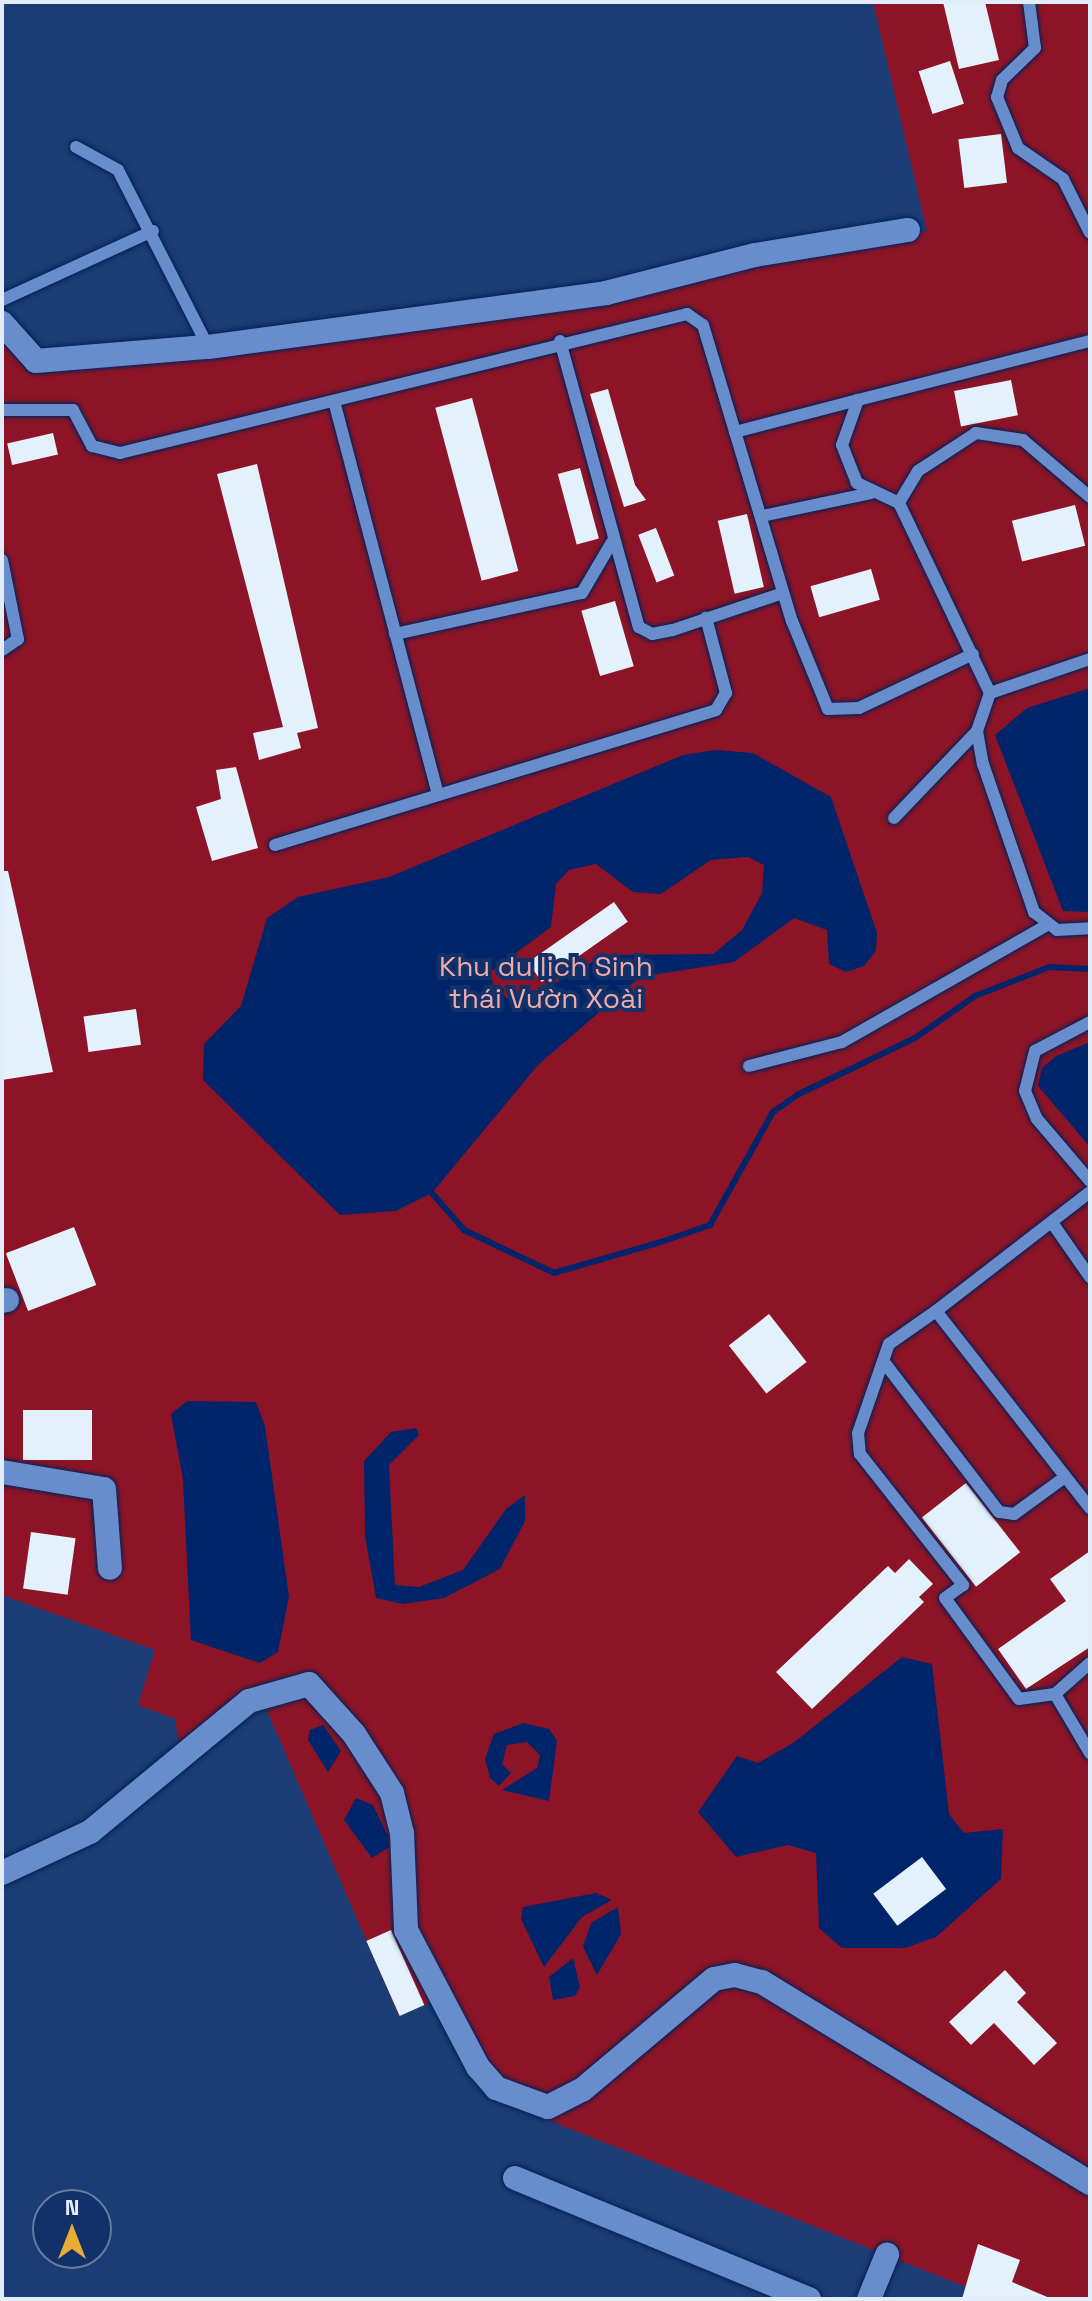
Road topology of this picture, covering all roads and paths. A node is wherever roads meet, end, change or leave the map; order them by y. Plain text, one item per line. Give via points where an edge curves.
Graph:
1 (1029, 2) edge
2 (76, 147) dead end
3 (908, 230) dead end
4 (153, 231) junction
5 (1090, 233) edge
6 (2, 300) edge
7 (2, 323) edge
8 (560, 341) junction
9 (1090, 341) edge
10 (208, 347) junction
11 (858, 400) junction
12 (334, 401) junction
13 (2, 410) edge
14 (735, 432) junction
15 (871, 493) junction
16 (1090, 497) edge
17 (899, 503) junction
18 (762, 516) junction
19 (612, 542) junction
20 (2, 560) edge
21 (783, 593) junction
22 (706, 618) junction
23 (395, 634) junction
24 (2, 650) edge
25 (973, 654) junction
26 (1090, 659) edge
27 (990, 693) junction
28 (977, 731) junction
29 (438, 795) junction
30 (894, 818) dead end
31 (275, 845) dead end
32 (1047, 925) junction
33 (1090, 928) edge
34 (1090, 1022) edge
35 (749, 1066) dead end
36 (1090, 1181) edge
37 (1090, 1192) edge
38 (1053, 1224) junction
39 (1090, 1277) edge
40 (936, 1311) junction
41 (883, 1361) junction
42 (2, 1472) edge
43 (1065, 1477) junction
44 (1090, 1508) edge
45 (110, 1568) dead end
46 (1090, 1663) edge
47 (1055, 1694) junction
48 (1090, 1753) edge
49 (2, 1873) edge
50 (515, 2178) dead end
51 (1090, 2183) edge
52 (887, 2255) dead end
53 (809, 2299) edge
54 (869, 2299) edge

1 - 5 lane via 1035,48 1002,80 997,97 1018,148 1063,179
2 - 4 lane via 118,170
3 - 10 street via 755,255 606,293
4 - 6 lane
4 - 10 lane
7 - 10 street via 36,361
8 - 12 lane
8 - 14 lane via 669,315 696,317
8 - 19 lane
9 - 11 lane
11 - 14 lane
11 - 15 lane via 842,445 857,483
12 - 13 lane via 120,453 92,446 73,410
12 - 23 lane
14 - 18 lane
15 - 17 lane
15 - 18 lane
16 - 17 lane via 1023,440 976,433 918,471
17 - 25 lane
18 - 21 lane
19 - 22 lane via 639,627 652,634
19 - 23 lane via 582,593
20 - 24 lane via 18,639
21 - 22 lane
21 - 25 lane via 819,698 837,713
22 - 29 lane via 726,693 716,710
23 - 29 lane
25 - 27 lane
26 - 27 lane
27 - 28 lane
28 - 30 lane
28 - 32 lane via 998,818 1034,912
29 - 31 lane
32 - 33 lane
32 - 35 lane via 819,1053
34 - 36 lane via 1035,1051 1025,1091 1037,1119
37 - 38 lane
38 - 39 lane
38 - 40 lane
40 - 41 lane via 889,1344
40 - 43 lane
41 - 43 lane via 1006,1517
41 - 47 lane via 858,1433 860,1454 963,1585 945,1598 1019,1699
42 - 45 street via 104,1489
43 - 44 lane
46 - 47 lane
47 - 48 lane
49 - 51 street via 90,1832 240,1707 309,1684 346,1724 392,1793 402,1833 406,1930 496,2088 548,2107 582,2090 714,1979 735,1975 762,1982
50 - 53 street
52 - 54 street

